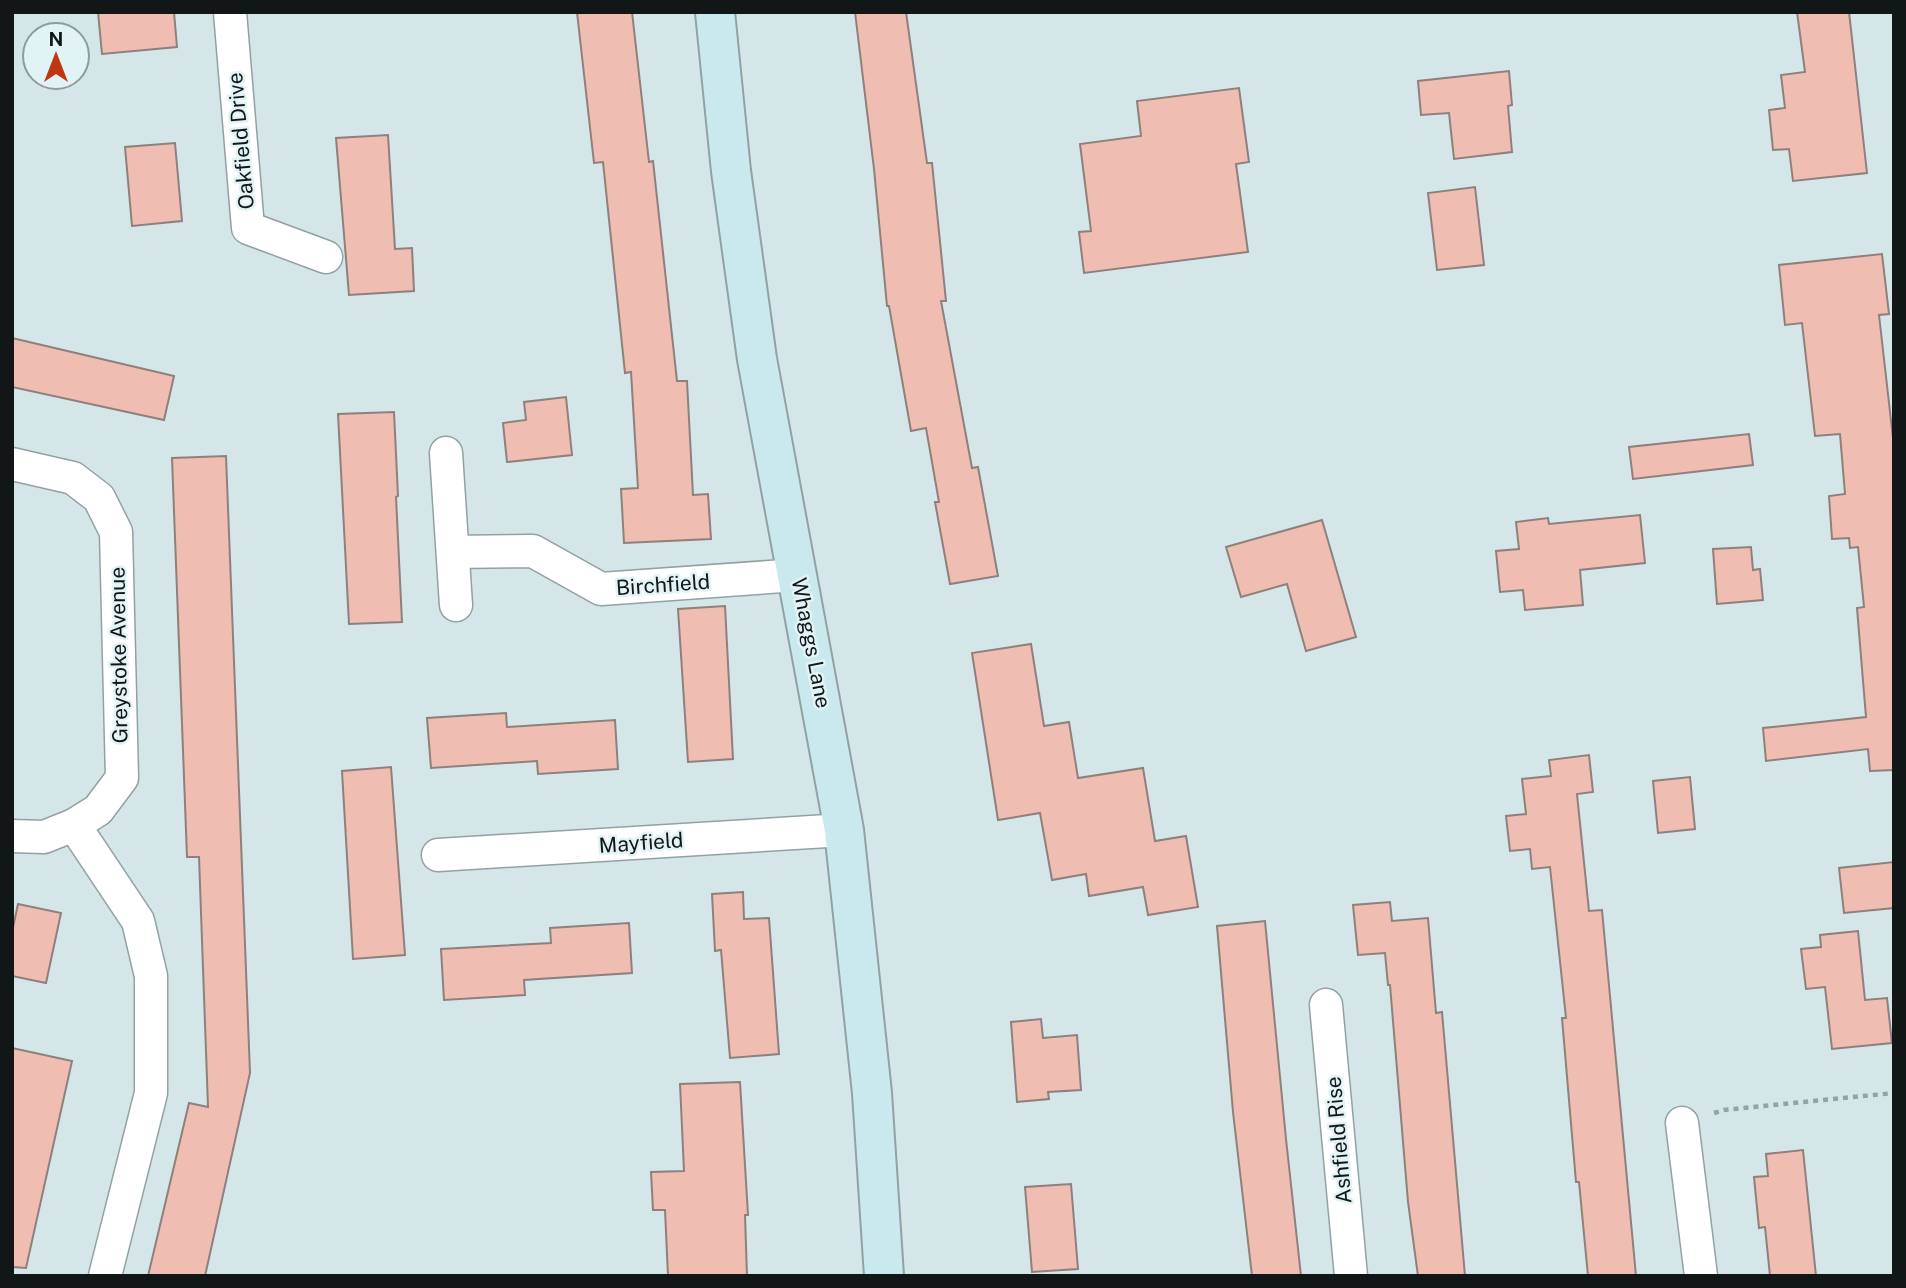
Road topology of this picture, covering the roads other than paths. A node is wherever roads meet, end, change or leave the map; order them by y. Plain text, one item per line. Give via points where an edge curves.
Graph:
1 (230, 12) edge
2 (715, 12) edge
3 (326, 257) dead end
4 (446, 453) dead end
5 (12, 464) edge
6 (453, 552) junction
7 (798, 575) junction
8 (456, 605) dead end
9 (74, 825) junction
10 (844, 830) junction
11 (12, 836) edge
12 (438, 855) dead end
13 (1326, 1005) dead end
14 (1682, 1123) road end
15 (105, 1276) edge
16 (884, 1276) edge
17 (1351, 1276) edge
18 (1700, 1276) edge

1 - 3 street, Oakfield Drive via 248,228
2 - 7 main road, Whaggs Lane via 757,359
4 - 6 street
5 - 9 street, Greystoke Avenue via 73,478 99,498 116,531 122,778 98,810
6 - 7 street, Birchfield via 533,551 601,589
6 - 8 street
7 - 10 main road, Whaggs Lane
9 - 11 street, Greystoke Avenue via 44,837
9 - 15 street via 138,921 151,976 151,1093
10 - 12 street, Mayfield
10 - 16 main road, Whaggs Lane via 872,1093
13 - 17 street, Ashfield Rise
14 - 18 street

